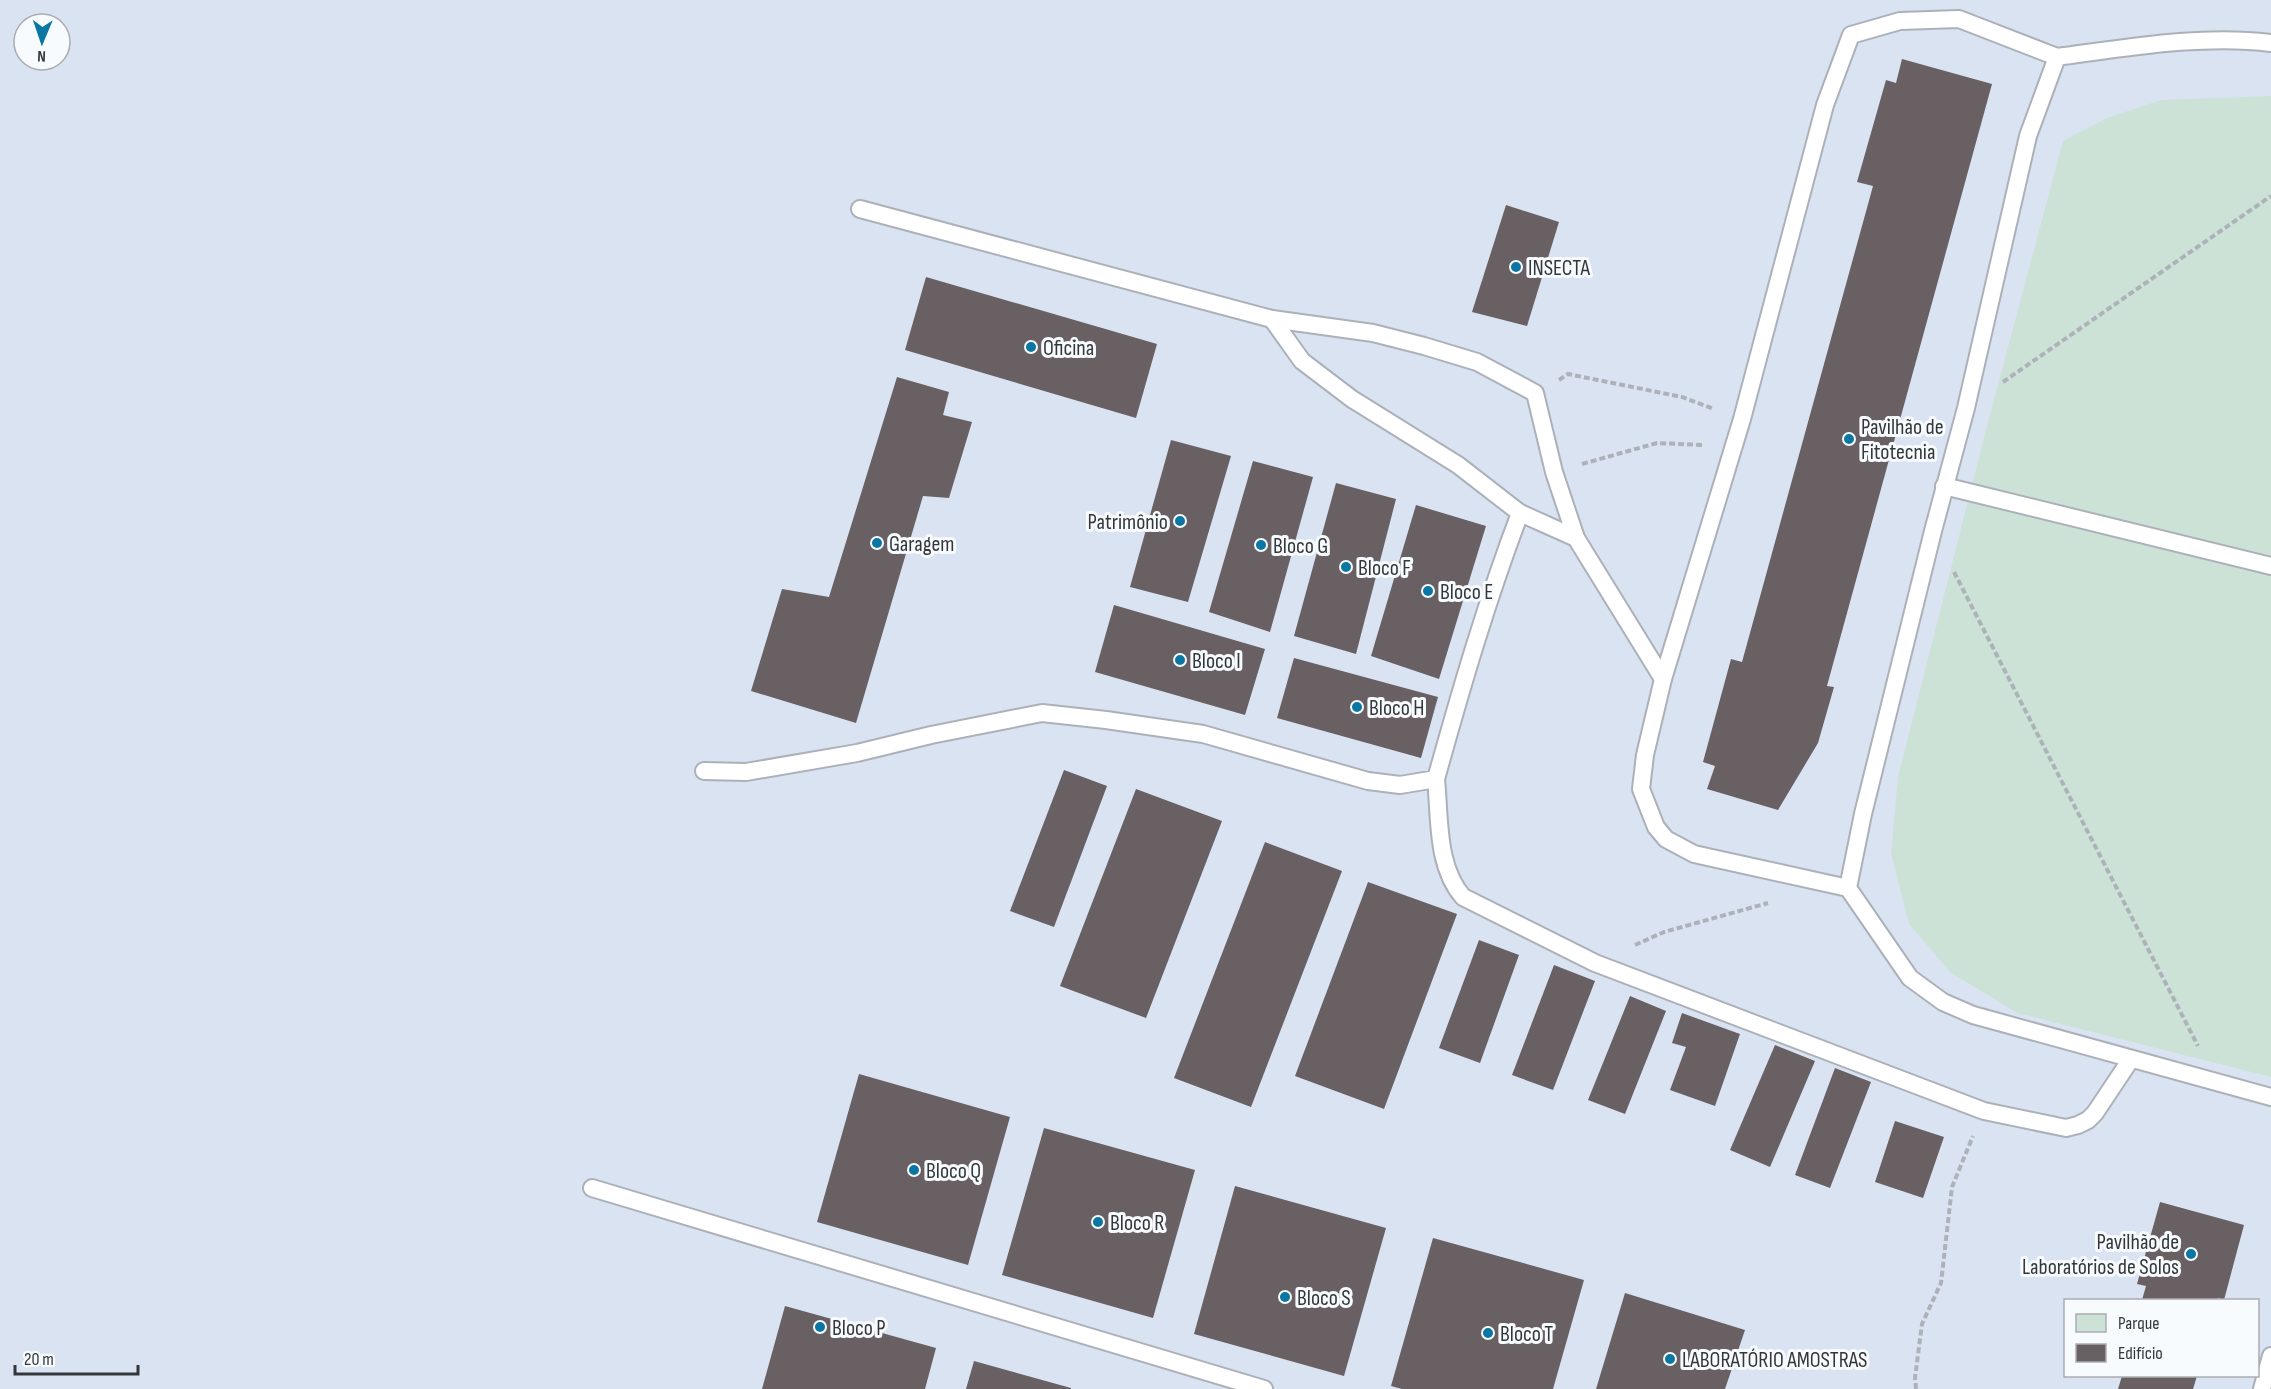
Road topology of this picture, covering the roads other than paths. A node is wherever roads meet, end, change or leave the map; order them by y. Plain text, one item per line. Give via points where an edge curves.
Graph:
1 (2271, 43) edge
2 (2057, 57) junction
3 (860, 209) dead end
4 (1272, 319) junction
5 (1944, 486) junction
6 (1520, 513) junction
7 (1576, 538) junction
8 (2271, 566) edge
9 (1663, 679) junction
10 (704, 771) dead end
11 (1436, 779) junction
12 (1848, 888) junction
13 (2131, 1059) junction
14 (2271, 1097) edge
15 (592, 1188) dead end
16 (2271, 1356) edge
17 (1264, 1389) edge
18 (2262, 1389) edge

1 - 2 lane via 2246,39 2155,44
2 - 5 lane via 2028,136 1966,408
2 - 9 lane via 1959,19 1900,21 1851,34 1825,105 1742,419
3 - 4 lane
4 - 6 lane via 1302,362 1352,399 1458,465
4 - 7 lane via 1373,333 1424,346 1477,362 1535,393 1554,472
5 - 8 lane
5 - 12 lane
6 - 7 lane
6 - 11 lane via 1466,671
7 - 9 lane
9 - 12 lane via 1641,789 1656,827 1666,839 1694,854
10 - 11 lane via 746,772 857,753 1042,713 1203,734 1368,781 1400,785
11 - 13 lane via 1443,859 1457,891 1594,963 1984,1111 2066,1128 2088,1120 2095,1113
12 - 13 lane via 1910,978 1943,1002 1973,1015
13 - 14 lane
15 - 17 lane
16 - 18 lane

